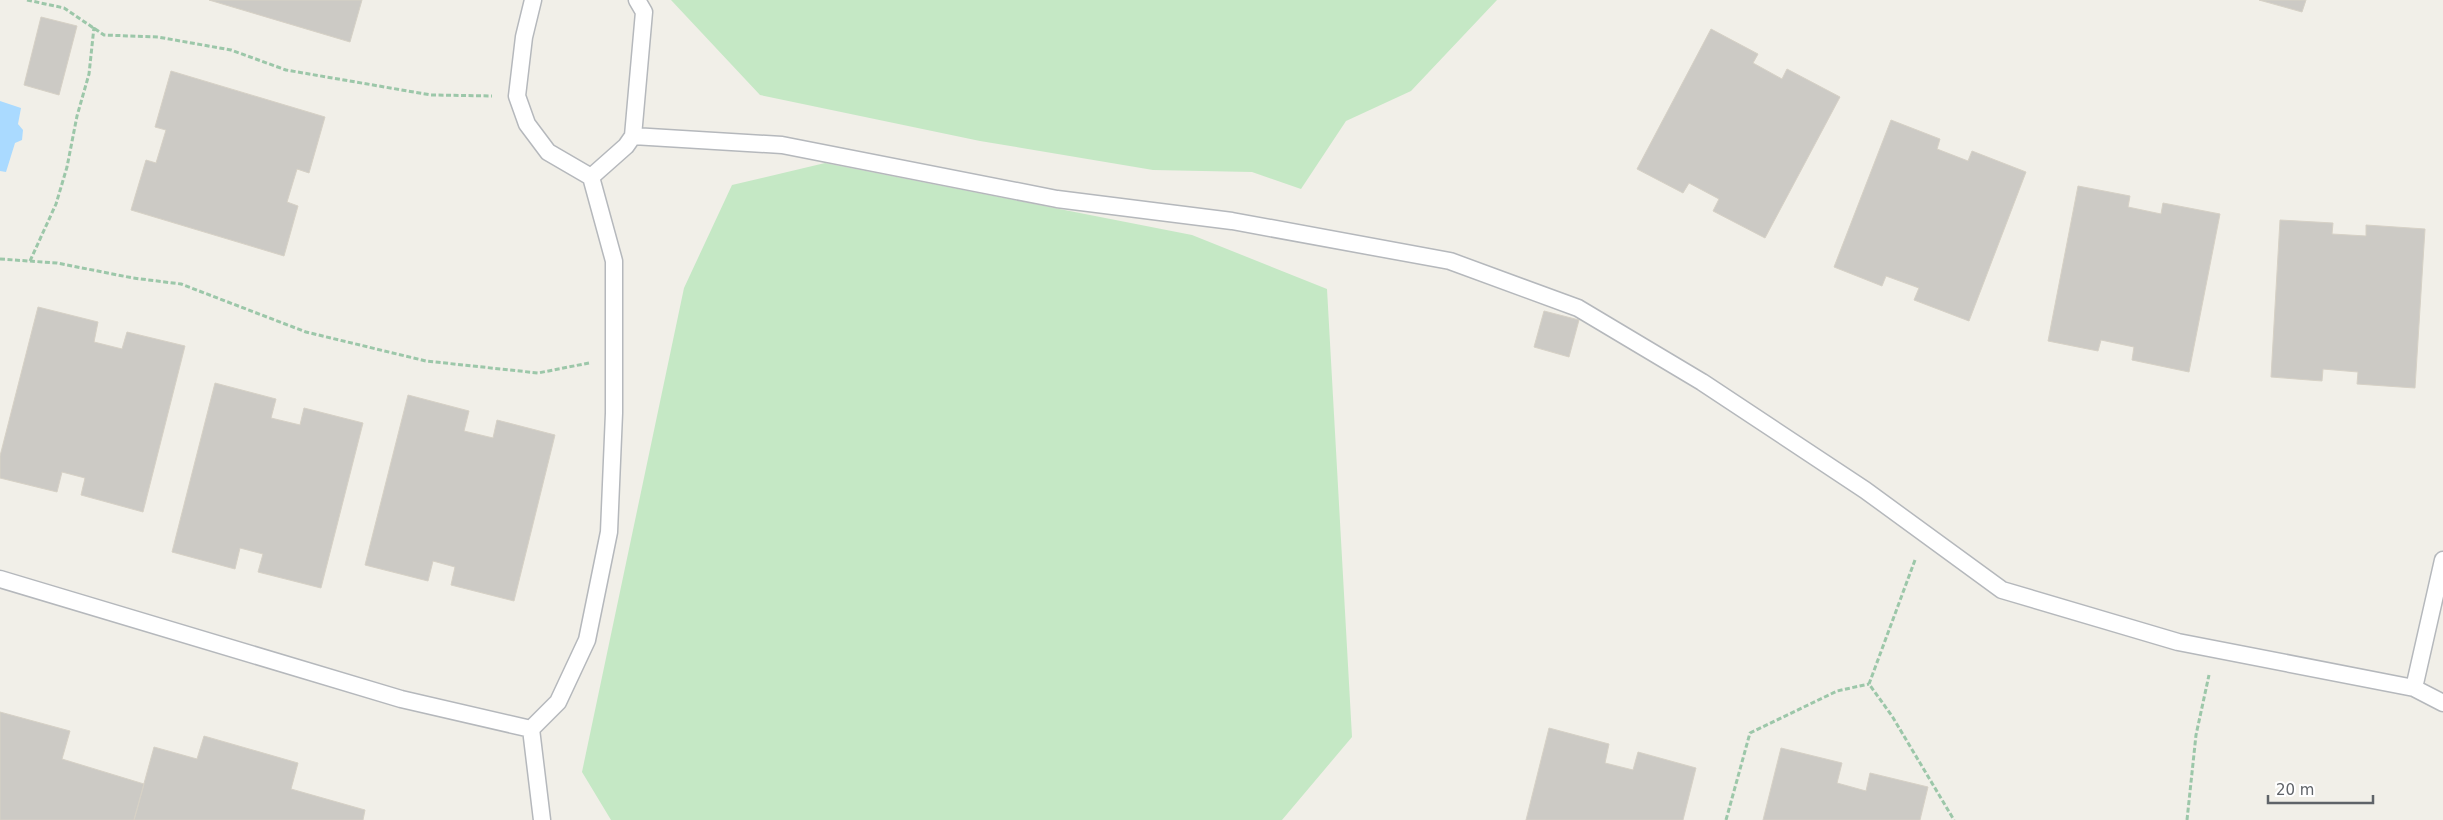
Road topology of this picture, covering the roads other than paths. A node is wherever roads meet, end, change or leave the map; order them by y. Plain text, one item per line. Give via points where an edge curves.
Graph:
1 (533, 0) edge
2 (637, 0) edge
3 (633, 136) junction
4 (591, 177) junction
5 (2443, 560) edge
6 (0, 579) edge
7 (2414, 688) junction
8 (2443, 703) edge
9 (531, 729) junction
10 (542, 820) edge

1 - 4 lane via 524,37 517,96 527,124 548,152
2 - 3 lane via 644,12
3 - 4 lane
3 - 7 lane via 782,145 1057,199 1232,221 1450,261 1578,308 1702,382 1865,490 2002,590 2178,642
4 - 9 lane via 614,261 609,532 587,640 558,702
5 - 7 lane
6 - 9 lane via 401,699
7 - 8 lane
9 - 10 lane

